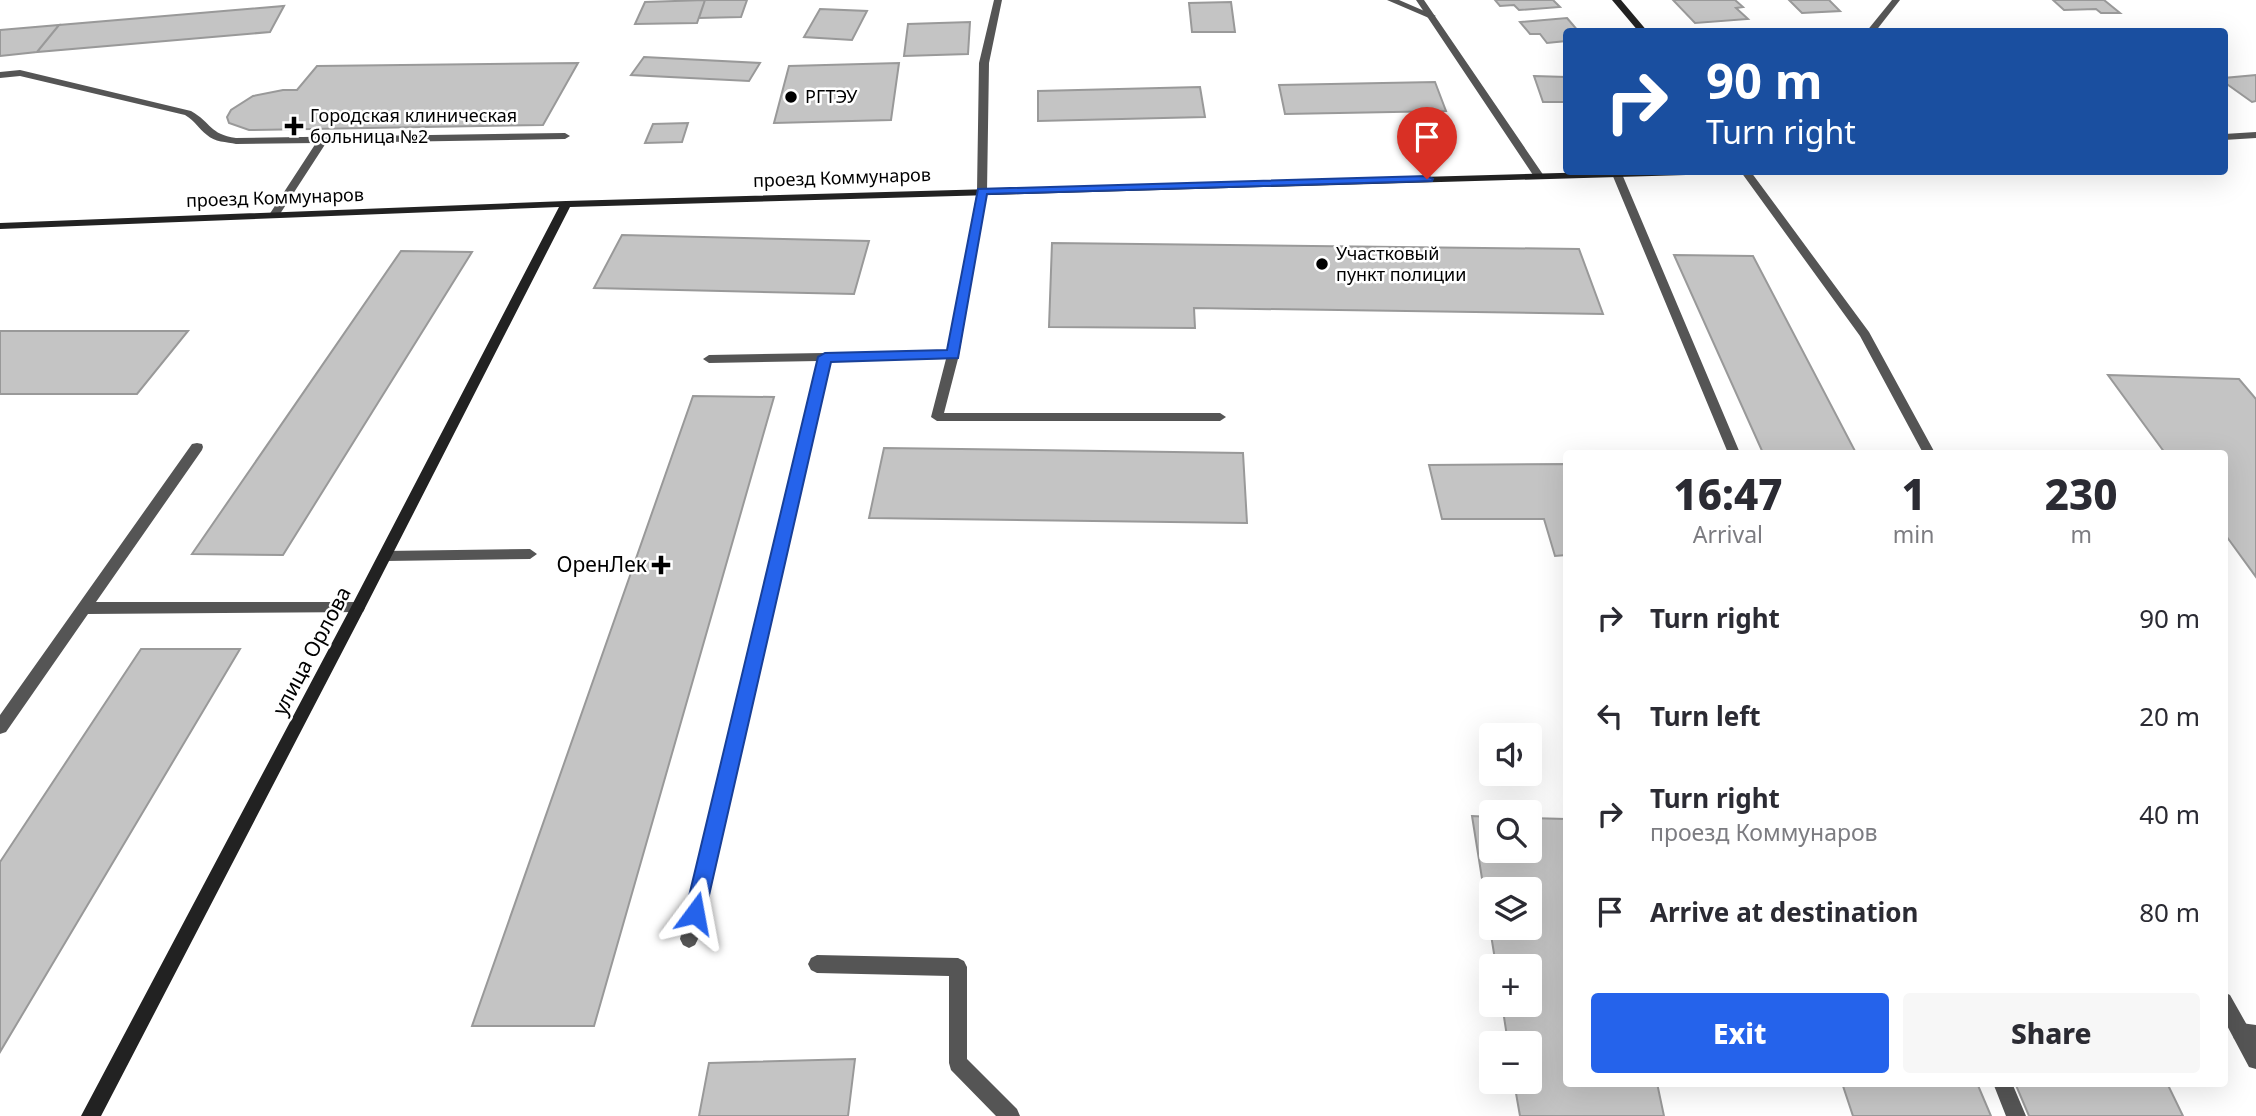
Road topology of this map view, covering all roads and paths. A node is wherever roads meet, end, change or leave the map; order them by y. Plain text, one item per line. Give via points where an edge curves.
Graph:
1 (998, 0) edge
2 (1391, 0) edge
3 (1420, 0) edge
4 (1616, 0) edge
5 (1896, 0) edge
6 (1432, 16) junction
7 (1640, 28) edge
8 (1873, 28) edge
9 (0, 75) edge
10 (2256, 135) edge
11 (565, 136) dead end
12 (2228, 137) edge
13 (323, 140) junction
14 (1578, 175) edge
15 (1617, 175) edge
16 (1748, 175) edge
17 (1539, 176) junction
18 (982, 191) junction
19 (566, 204) junction
20 (274, 215) junction
21 (0, 226) edge
22 (953, 355) junction
23 (825, 357) junction
24 (709, 359) dead end
25 (1220, 417) dead end
26 (197, 447) dead end
27 (1733, 450) edge
28 (1927, 450) edge
29 (530, 554) dead end
30 (385, 556) junction
31 (85, 608) junction
32 (358, 608) junction
33 (0, 727) edge
34 (689, 939) dead end
35 (817, 964) dead end
36 (2228, 1006) edge
37 (2249, 1033) edge
38 (2256, 1060) edge
39 (2005, 1087) edge
40 (91, 1116) edge
41 (1010, 1116) edge
42 (2016, 1116) edge

1 - 18 street via 984,62
2 - 6 street
3 - 6 street
4 - 7 street
5 - 8 street
6 - 17 street
9 - 13 street via 20,73 188,113 202,121 212,136 236,141
10 - 12 street
11 - 13 street
13 - 20 street
14 - 17 street, проезд Коммунаров
15 - 27 street
16 - 28 street via 1865,335
17 - 18 street, проезд Коммунаров
18 - 19 street, проезд Коммунаров
18 - 22 street
19 - 20 street, проезд Коммунаров
19 - 30 street, улица Орлова
20 - 21 street, проезд Коммунаров
22 - 23 street
22 - 25 street via 937,417
23 - 24 street
23 - 34 street
26 - 31 street
29 - 30 street
30 - 32 street, улица Орлова
31 - 32 street
31 - 33 street
32 - 40 street, улица Орлова
35 - 41 street via 958,967 958,1063
36 - 37 street
37 - 38 street
39 - 42 street

